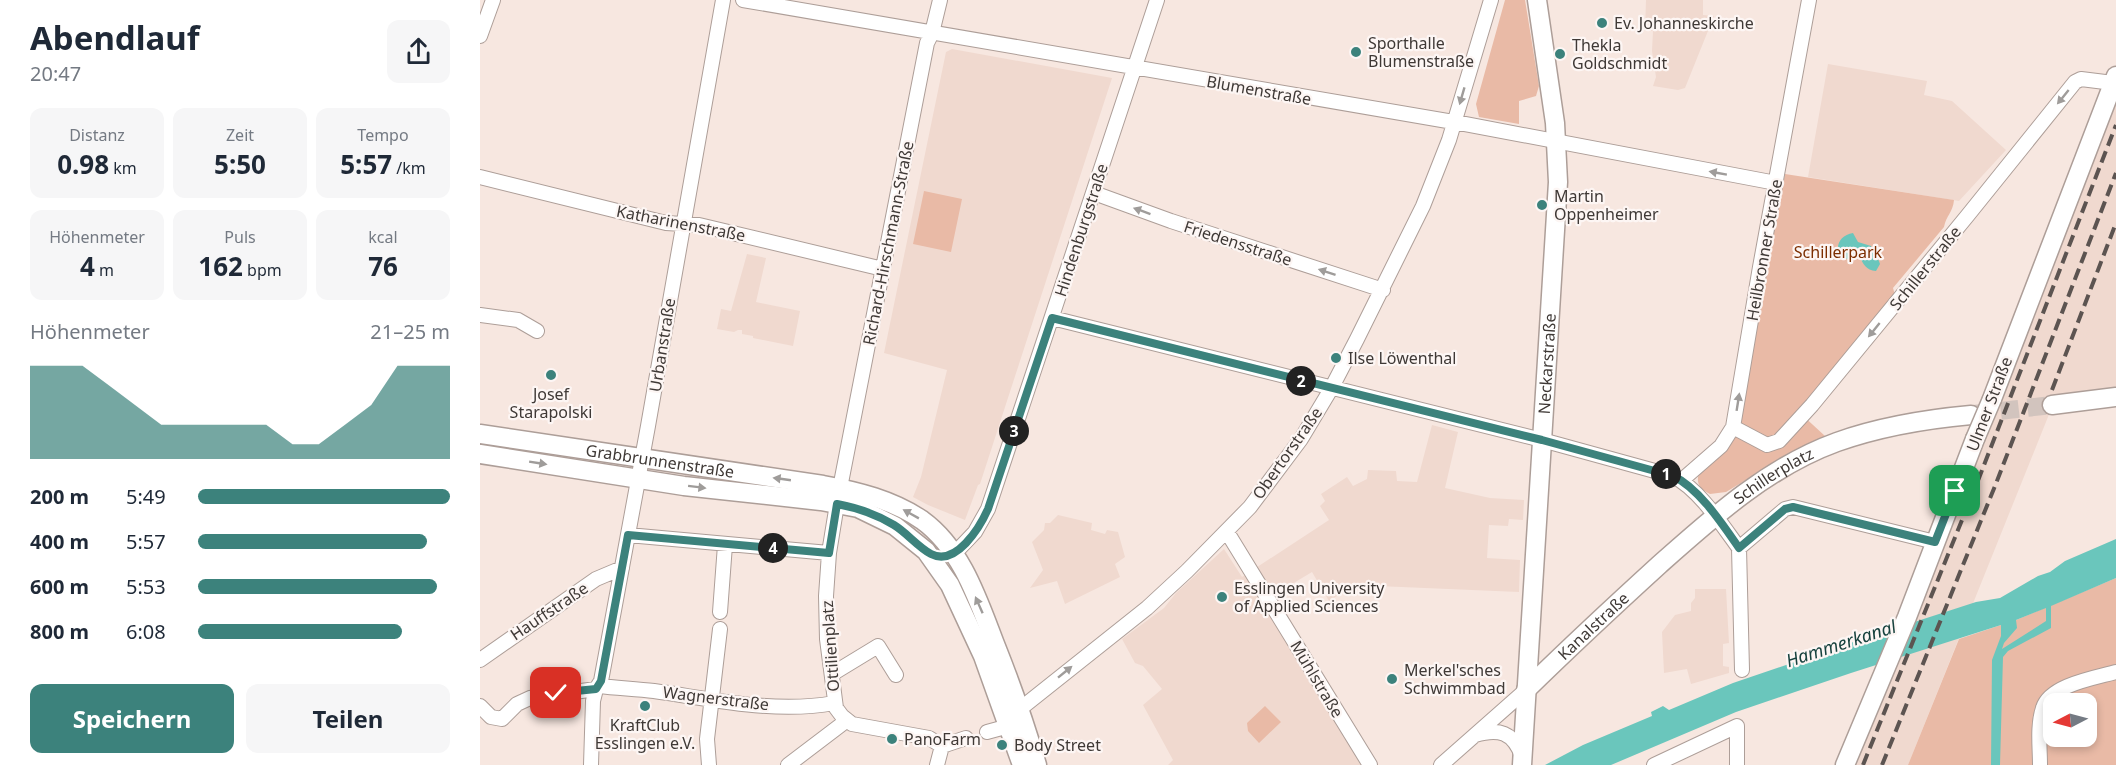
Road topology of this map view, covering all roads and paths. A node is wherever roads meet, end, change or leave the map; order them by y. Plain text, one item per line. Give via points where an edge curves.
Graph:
1 (493, 0) edge
2 (723, 0) edge
3 (742, 0) edge
4 (940, 0) edge
5 (1157, 0) edge
6 (1491, 0) edge
7 (1537, 0) edge
8 (1809, 0) edge
9 (933, 33) junction
10 (480, 36) edge
11 (1134, 68) junction
12 (2115, 79) edge
13 (1454, 122) junction
14 (1557, 141) junction
15 (480, 177) edge
16 (1776, 183) junction
17 (1094, 193) junction
18 (682, 224) junction
19 (883, 269) junction
20 (1383, 290) junction
21 (480, 315) edge
22 (1052, 318) junction
23 (537, 331) dead end
24 (1331, 389) junction
25 (2116, 397) edge
26 (2052, 405) tunnel mouth
27 (1971, 415) tunnel mouth
28 (1733, 427) junction
29 (480, 434) edge
30 (1542, 440) junction
31 (480, 453) edge
32 (642, 459) junction
33 (639, 479) junction
34 (1682, 480) junction
35 (833, 498) junction
36 (1714, 515) junction
37 (1227, 532) junction
38 (628, 535) junction
39 (1935, 542) junction
40 (725, 545) junction
41 (1739, 548) junction
42 (927, 550) junction
43 (829, 553) junction
44 (954, 554) junction
45 (622, 568) junction
46 (950, 585) junction
47 (720, 612) dead end
48 (720, 629) dead end
49 (480, 660) edge
50 (1742, 670) dead end
51 (2116, 672) edge
52 (832, 674) junction
53 (896, 675) dead end
54 (597, 688) junction
55 (1526, 690) junction
56 (713, 699) junction
57 (834, 702) junction
58 (480, 706) edge
59 (1020, 709) junction
60 (846, 721) junction
61 (1009, 726) junction
62 (987, 732) dead end
63 (1473, 736) junction
64 (966, 738) dead end
65 (942, 746) junction
66 (1522, 761) edge
67 (591, 765) edge
68 (709, 765) edge
69 (788, 765) edge
70 (937, 765) edge
71 (1022, 765) edge
72 (1037, 765) edge
73 (1370, 765) edge
74 (1441, 765) edge
75 (1654, 765) edge
76 (1737, 765) edge
77 (1845, 765) edge
78 (2040, 765) edge

1 - 10 street
2 - 18 street, Urbanstraße
3 - 9 street, Blumenstraße
4 - 9 street, Richard-Hirschmann-Straße
5 - 11 street, Hindenburgstraße
6 -> 13 street, Obertorstraße
7 - 14 main road, Neckarstraße
8 - 16 street, Heilbronner Straße
9 - 11 street, Blumenstraße
9 - 19 street, Richard-Hirschmann-Straße via 927,43
11 - 13 street, Blumenstraße
11 - 17 street, Hindenburgstraße
12 -> 28 street, Schillerstraße via 2075,81 1933,259 1779,441 1760,443
12 - 39 main road, Ulmer Straße, bridge
13 - 14 street, Blumenstraße
13 - 20 street, Obertorstraße via 1423,206
16 -> 14 street, Blumenstraße
14 - 30 main road, Neckarstraße via 1558,182
15 - 18 street, Katharinenstraße
28 -> 16 street, Heilbronner Straße
20 -> 17 street, Friedensstraße
17 - 22 street, Hindenburgstraße
18 - 19 street, Katharinenstraße
18 - 32 street, Urbanstraße
19 - 35 street, Richard-Hirschmann-Straße
20 - 24 street, Obertorstraße
21 - 23 street via 518,320
22 - 24 street
22 - 44 street, Hindenburgstraße via 988,509 975,532
24 - 30 street
24 - 37 street, Obertorstraße via 1291,453
25 - 26 main road
27 - 36 main road, Schillerplatz via 1886,428 1836,442 1781,470
28 - 34 street, Heilbronner Straße via 1721,446
29 - 32 main road, Grabbrunnenstraße
30 - 34 street
30 - 55 main road, Neckarstraße
31 -> 33 main road, Grabbrunnenstraße
32 - 33 street, Urbanstraße
35 -> 32 main road, Grabbrunnenstraße
33 -> 35 main road, Grabbrunnenstraße
33 - 38 street, Urbanstraße
34 - 36 street
35 - 42 main road via 883,519
35 - 43 street, Ottilienplatz
44 -> 35 main road via 936,532 912,514 884,501
36 - 41 street
36 - 55 main road, Kanalstraße
59 -> 37 street, Obertorstraße via 1148,608
37 - 73 street, Mühlstraße
38 - 40 street
38 - 45 street, Urbanstraße
39 - 41 street via 1793,507 1785,509
39 - 77 main road, Ulmer Straße
40 - 43 street
40 - 47 street
41 - 50 street
42 - 44 main road via 942,556
42 - 46 main road
43 - 52 street, Ottilienplatz via 826,639
44 - 46 main road via 948,569
59 -> 44 main road via 969,581
45 - 49 street, Hauffstraße via 596,579
45 - 54 street, Urbanstraße
46 - 61 main road via 979,645
48 - 56 street
51 - 78 street via 2064,688 2047,700 2042,714
52 - 53 street via 878,646
52 - 57 street, Ottilienplatz
54 - 56 street, Wagnerstraße via 650,690
54 - 58 street, Wagnerstraße via 530,698 502,719 491,717
54 - 67 street, Urbanstraße
55 - 63 street, Kanalstraße
55 - 66 main road, Neckarstraße
56 - 57 street, Wagnerstraße via 755,705 817,706
56 - 68 street via 707,740
57 - 60 street, Ottilienplatz
59 - 72 main road
60 - 65 street via 929,738
60 - 69 street
61 - 62 street
61 - 71 main road
63 - 66 street via 1502,733 1514,741
63 - 74 street, Kanalstraße
64 - 65 street
65 - 70 street
75 - 76 street via 1737,726

